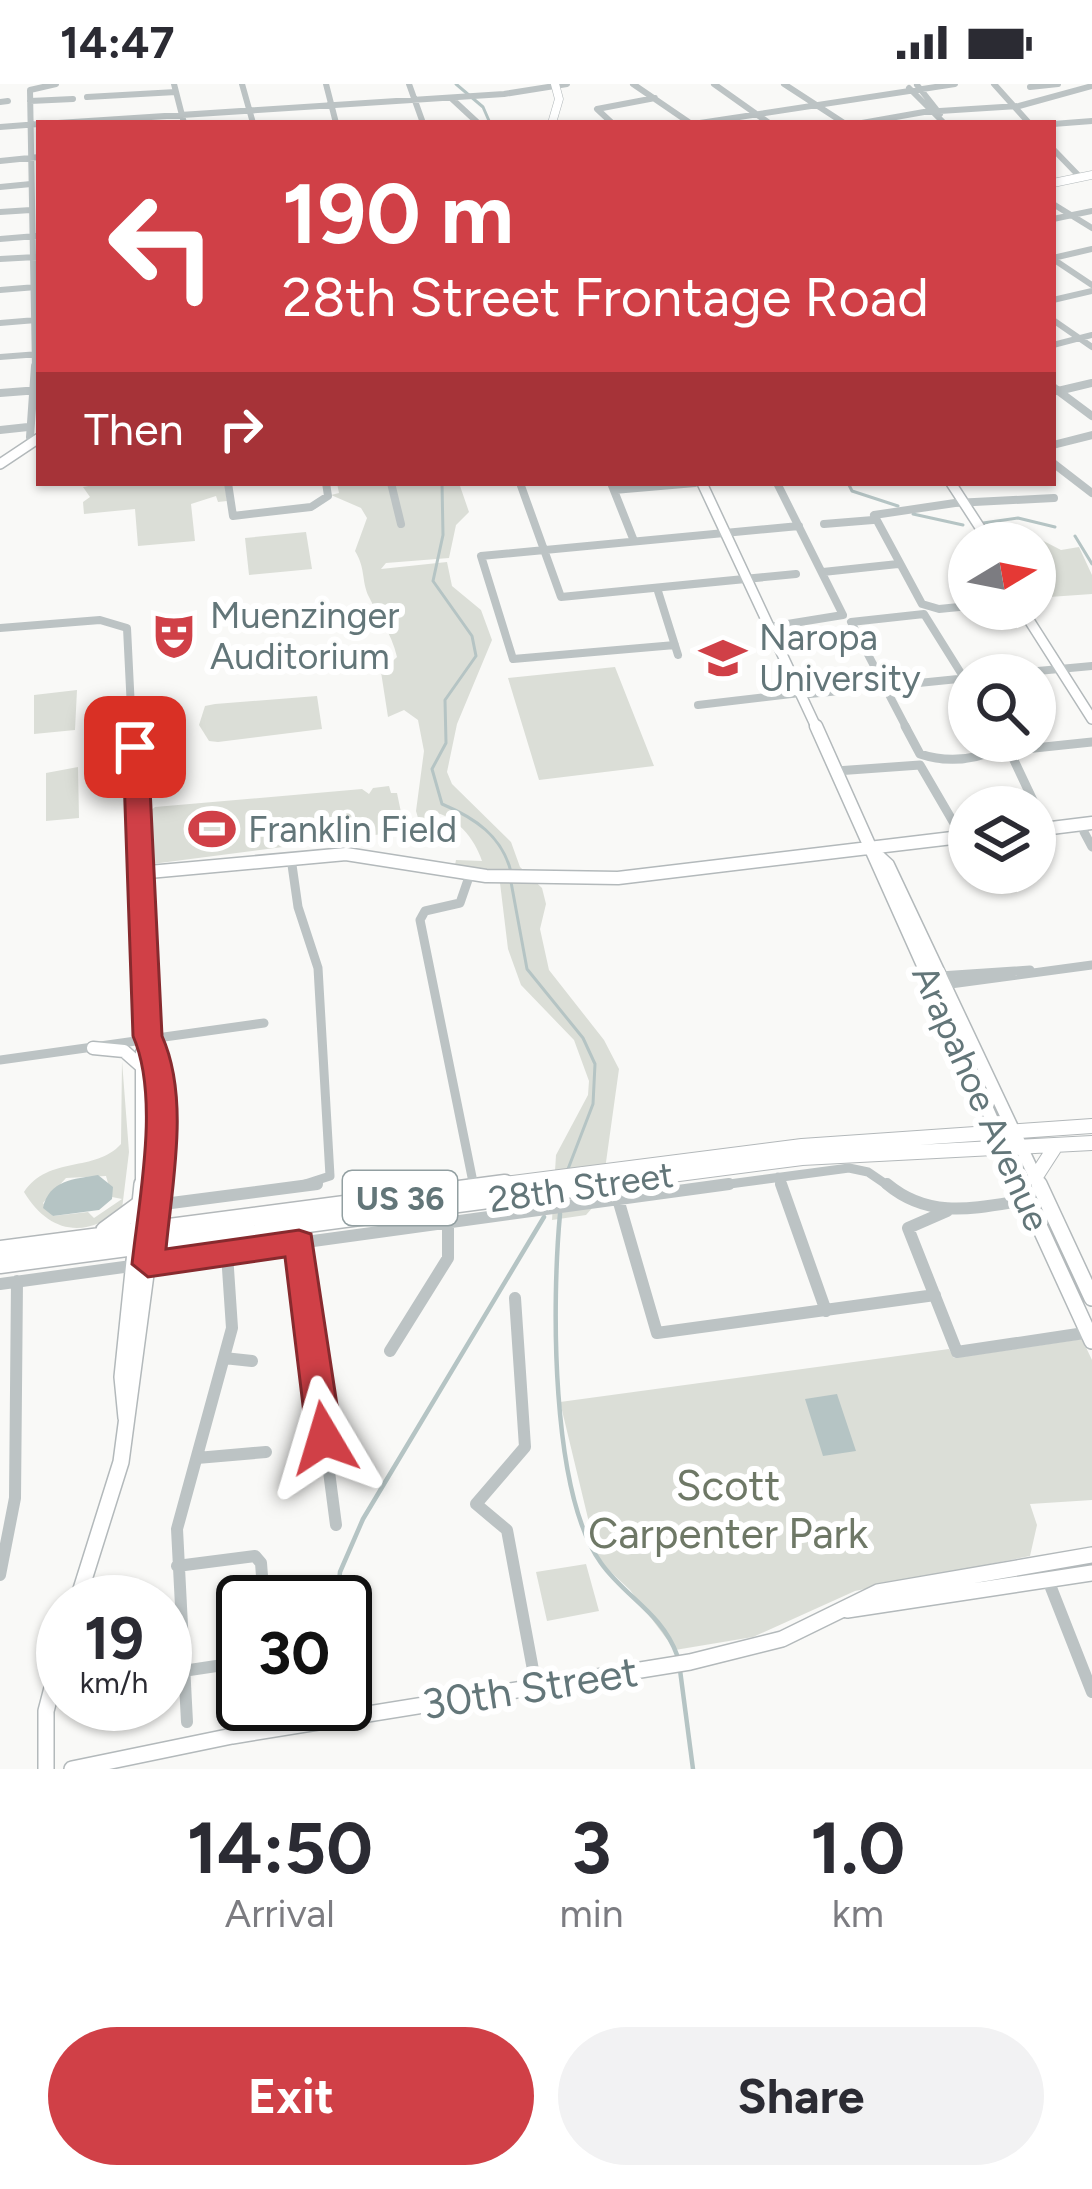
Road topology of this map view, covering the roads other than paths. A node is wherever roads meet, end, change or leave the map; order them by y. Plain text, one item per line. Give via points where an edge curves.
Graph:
1 (56, 84) edge
2 (113, 84) edge
3 (242, 84) edge
4 (326, 84) edge
5 (636, 84) edge
6 (714, 84) edge
7 (784, 84) edge
8 (956, 84) edge
9 (994, 84) edge
10 (560, 85) edge
11 (912, 86) edge
12 (1092, 86) edge
13 (1030, 87) dead end
14 (175, 88) edge
15 (1059, 88) edge
16 (846, 90) dead end
17 (412, 92) edge
18 (114, 96) junction
19 (853, 96) junction
20 (86, 97) dead end
21 (454, 97) junction
22 (655, 98) junction
23 (73, 99) dead end
24 (31, 101) junction
25 (814, 104) junction
26 (332, 105) junction
27 (1014, 106) junction
28 (252, 111) junction
29 (938, 111) junction
30 (929, 112) junction
31 (756, 114) junction
32 (116, 119) junction
33 (183, 119) edge
34 (110, 120) edge
35 (254, 120) edge
36 (335, 120) edge
37 (475, 120) edge
38 (556, 120) edge
39 (609, 120) edge
40 (685, 120) edge
41 (719, 120) edge
42 (765, 120) edge
43 (839, 120) edge
44 (880, 120) edge
45 (941, 120) edge
46 (943, 120) edge
47 (1027, 120) edge
48 (1092, 121) edge
49 (35, 124) edge
50 (1056, 124) edge
51 (0, 127) edge
52 (1056, 152) edge
53 (36, 158) edge
54 (0, 161) edge
55 (1092, 175) edge
56 (1081, 178) junction
57 (1056, 182) edge
58 (32, 184) junction
59 (0, 187) edge
60 (1056, 206) edge
61 (32, 210) junction
62 (1092, 211) edge
63 (0, 212) edge
64 (1071, 215) junction
65 (1056, 218) edge
66 (1092, 228) edge
67 (36, 236) edge
68 (0, 239) edge
69 (1092, 249) edge
70 (36, 256) edge
71 (1056, 257) edge
72 (0, 259) edge
73 (1056, 260) edge
74 (36, 287) edge
75 (1092, 288) edge
76 (0, 290) edge
77 (1056, 299) edge
78 (36, 320) edge
79 (1056, 322) edge
80 (0, 323) edge
81 (1092, 335) edge
82 (1079, 338) junction
83 (1056, 344) edge
84 (1092, 347) edge
85 (36, 354) edge
86 (0, 357) edge
87 (1092, 383) edge
88 (36, 390) edge
89 (1056, 390) edge
90 (1056, 391) edge
91 (0, 393) edge
92 (36, 399) edge
93 (1092, 416) edge
94 (0, 430) edge
95 (32, 434) edge
96 (1092, 435) edge
97 (1056, 445) edge
98 (0, 461) edge
99 (1056, 465) edge
100 (228, 486) edge
101 (326, 486) edge
102 (393, 486) edge
103 (521, 486) edge
104 (613, 486) edge
105 (700, 486) edge
106 (779, 486) edge
107 (949, 486) edge
108 (1091, 492) edge
109 (1054, 499) dead end
110 (959, 502) junction
111 (873, 518) junction
112 (972, 522) edge
113 (401, 524) dead end
114 (824, 524) dead end
115 (799, 526) junction
116 (725, 533) junction
117 (634, 541) junction
118 (543, 550) junction
119 (898, 565) junction
120 (824, 572) junction
121 (796, 574) dead end
122 (747, 579) junction
123 (657, 588) junction
124 (948, 608) edge
125 (924, 611) junction
126 (769, 627) junction
127 (0, 628) edge
128 (1037, 630) edge
129 (1044, 630) edge
130 (952, 654) edge
131 (1092, 666) edge
132 (1065, 668) junction
133 (1056, 669) edge
134 (948, 681) edge
135 (883, 686) junction
136 (800, 694) junction
137 (1092, 702) edge
138 (698, 705) dead end
139 (1092, 718) edge
140 (1092, 742) edge
141 (948, 757) edge
142 (924, 762) junction
143 (836, 771) junction
144 (1025, 786) edge
145 (948, 805) edge
146 (1056, 829) edge
147 (1089, 829) edge
148 (1056, 832) edge
149 (948, 841) edge
150 (1092, 847) edge
151 (874, 850) junction
152 (291, 858) junction
153 (138, 873) junction
154 (470, 874) junction
155 (1092, 964) edge
156 (934, 981) junction
157 (264, 1023) dead end
158 (148, 1039) junction
159 (93, 1048) junction
160 (0, 1060) edge
161 (142, 1067) junction
162 (989, 1119) junction
163 (1092, 1126) edge
164 (1014, 1134) junction
165 (966, 1137) junction
166 (1092, 1143) edge
167 (1000, 1144) junction
168 (1055, 1148) junction
169 (1023, 1150) junction
170 (894, 1156) junction
171 (868, 1169) junction
172 (695, 1173) junction
173 (778, 1178) junction
174 (1035, 1178) junction
175 (474, 1189) junction
176 (577, 1189) junction
177 (542, 1194) junction
178 (618, 1198) junction
179 (1026, 1200) junction
180 (147, 1206) junction
181 (947, 1211) junction
182 (448, 1222) junction
183 (246, 1234) junction
184 (88, 1239) junction
185 (209, 1239) junction
186 (299, 1243) junction
187 (143, 1248) junction
188 (0, 1250) edge
189 (227, 1253) junction
190 (0, 1264) edge
191 (17, 1281) junction
192 (0, 1284) edge
193 (934, 1295) junction
194 (515, 1298) dead end
195 (1092, 1298) edge
196 (826, 1311) junction
197 (1091, 1335) edge
198 (390, 1351) dead end
199 (224, 1358) junction
200 (252, 1361) dead end
201 (266, 1452) dead end
202 (196, 1458) junction
203 (335, 1526) dead end
204 (1092, 1555) edge
205 (177, 1566) junction
206 (1092, 1573) edge
207 (0, 1575) edge
208 (84, 1575) edge
209 (178, 1575) edge
210 (262, 1575) edge
211 (1047, 1578) junction
212 (937, 1588) junction
213 (536, 1686) junction
214 (1092, 1692) edge
215 (46, 1731) edge
216 (46, 1769) edge
217 (72, 1769) edge

1 - 24 street via 31,89
2 - 18 street
3 - 28 street
4 - 26 street
5 - 22 street
6 - 31 street
7 - 25 street
8 - 11 street
9 - 27 street
10 - 21 street
10 - 38 main road
11 - 19 street
11 - 29 street
11 - 30 street
12 - 15 street
13 - 15 street
14 - 18 street
14 - 33 street
15 - 27 street
16 - 19 street
17 - 21 street
17 - 26 street
18 - 20 street
18 - 32 street
19 - 25 street
21 - 37 street
22 - 39 street via 599,108
22 - 40 street
23 - 24 street
24 - 49 street
25 - 31 street
25 - 43 street
26 - 28 street
26 - 36 street
27 - 29 street
27 - 47 street
28 - 33 street
28 - 35 street
29 - 30 street
29 - 46 street
30 - 44 street
30 - 45 street
31 - 41 street
31 - 42 street
32 - 33 street
32 - 34 street
48 - 50 street
49 - 51 street
49 - 53 street
52 - 56 street
53 - 54 street
53 - 58 street
55 - 56 main road
56 - 57 main road
58 - 59 street
58 - 61 street
60 - 64 street
61 - 63 street
61 - 67 street
62 - 64 street
64 - 65 street
64 - 66 street
67 - 68 street
69 - 71 street
70 - 72 street
73 - 75 street
74 - 76 street
75 - 77 street
78 - 80 street
79 - 82 street
81 - 82 street
82 - 83 street
82 - 84 street
85 - 86 street
87 - 89 street
88 - 91 street
90 - 93 street
92 - 95 street
94 - 95 street
95 - 98 main road
96 - 97 street
99 - 108 street
100 - 101 street via 233,516 316,506
102 - 113 street
103 - 118 street
104 - 117 street
105 - 116 main road, Arapahoe Avenue
106 - 115 street
107 - 110 main road
109 - 110 street
110 - 111 street
110 - 112 main road
111 - 114 street
111 - 119 street
115 - 116 street
115 - 120 street
116 - 117 street
116 - 122 main road, Arapahoe Avenue
117 - 118 street
118 - 123 street via 559,595
118 - 123 street via 482,556 513,658 676,650
119 - 120 street
119 - 125 street
120 - 126 street via 841,618
121 - 122 street
122 - 123 street
122 - 126 main road, Arapahoe Avenue
124 - 125 street
125 - 130 street
125 - 135 street via 851,624
126 - 136 main road, Arapahoe Avenue
127 - 153 street via 120,623 130,643
128 - 132 main road
129 - 132 main road
131 - 132 street
132 - 133 street
132 - 137 main road
132 - 139 main road
134 - 135 street
135 - 136 street
135 - 142 street
136 - 138 street
136 - 143 main road, Arapahoe Avenue
140 - 144 street via 1012,755
141 - 142 street
142 - 143 street
142 - 145 street
143 - 151 main road, Arapahoe Avenue
146 - 147 main road
147 - 148 main road
147 - 150 street
149 - 151 main road
151 - 154 main road via 716,869 524,879
151 - 156 main road, Arapahoe Avenue
152 - 153 main road
152 - 154 main road via 370,855
152 - 180 street via 318,968 330,1176 316,1185
153 - 158 main road
154 - 175 street via 460,903 425,911 420,920
155 - 156 street
156 - 162 main road, Arapahoe Avenue
156 - 164 main road, Arapahoe Avenue
157 - 158 street
158 - 159 street
158 - 161 main road
158 - 180 main road via 160,1142
159 - 160 street
159 - 161 main road via 124,1051
161 - 180 main road
162 - 165 highway
162 - 167 main road, Arapahoe Avenue
163 - 164 highway, 28th Street / US 36
164 - 167 highway, 28th Street / US 36
164 - 169 main road, Arapahoe Avenue
165 - 167 highway, 28th Street / US 36
165 - 172 highway, 28th Street / US 36 via 822,1144
166 - 168 highway, 28th Street / US 36
167 - 169 highway, 28th Street / US 36
167 - 170 highway, 28th Street / US 36
167 - 179 main road, Arapahoe Avenue
168 - 169 highway, 28th Street / US 36
168 - 174 highway
169 - 174 main road, Arapahoe Avenue
170 - 171 street
170 - 172 highway, 28th Street / US 36
171 - 173 street
171 - 181 street via 907,1200
172 - 173 street
172 - 176 highway, 28th Street / US 36
172 - 178 street
173 - 196 street
174 - 195 main road, Arapahoe Avenue
175 - 177 highway, 28th Street / US 36
175 - 187 highway, 28th Street / US 36
176 - 177 highway, 28th Street / US 36
176 - 178 street
177 - 182 street
177 - 183 highway, 28th Street / US 36
178 - 196 street via 657,1334
179 - 181 street
179 - 197 main road, Arapahoe Avenue
180 - 184 highway
180 - 187 main road
181 - 193 street via 908,1228
182 - 186 street
182 - 198 street via 448,1258
183 - 185 highway, 28th Street / US 36
183 - 189 highway
184 - 187 highway, 28th Street / US 36
184 - 188 highway, 28th Street / US 36
185 - 187 highway, 28th Street / US 36
185 - 189 highway
186 - 189 street
186 - 203 street
187 - 189 street
187 - 190 highway, 28th Street / US 36
187 - 191 street
187 - 208 main road via 127,1425
189 - 199 street via 233,1320
191 - 192 street
191 - 207 street via 15,1498
193 - 196 street
193 - 197 street via 957,1352
194 - 213 street via 525,1447 476,1504 507,1530
199 - 200 street
199 - 202 street
201 - 202 street
202 - 205 street via 177,1529
204 - 212 main road, 30th Street
205 - 209 street
205 - 210 street via 255,1556
206 - 211 main road, 30th Street
211 - 212 main road, 30th Street
211 - 214 street
212 - 213 main road, 30th Street via 840,1612 756,1648
213 - 217 main road, 30th Street
215 - 216 main road

